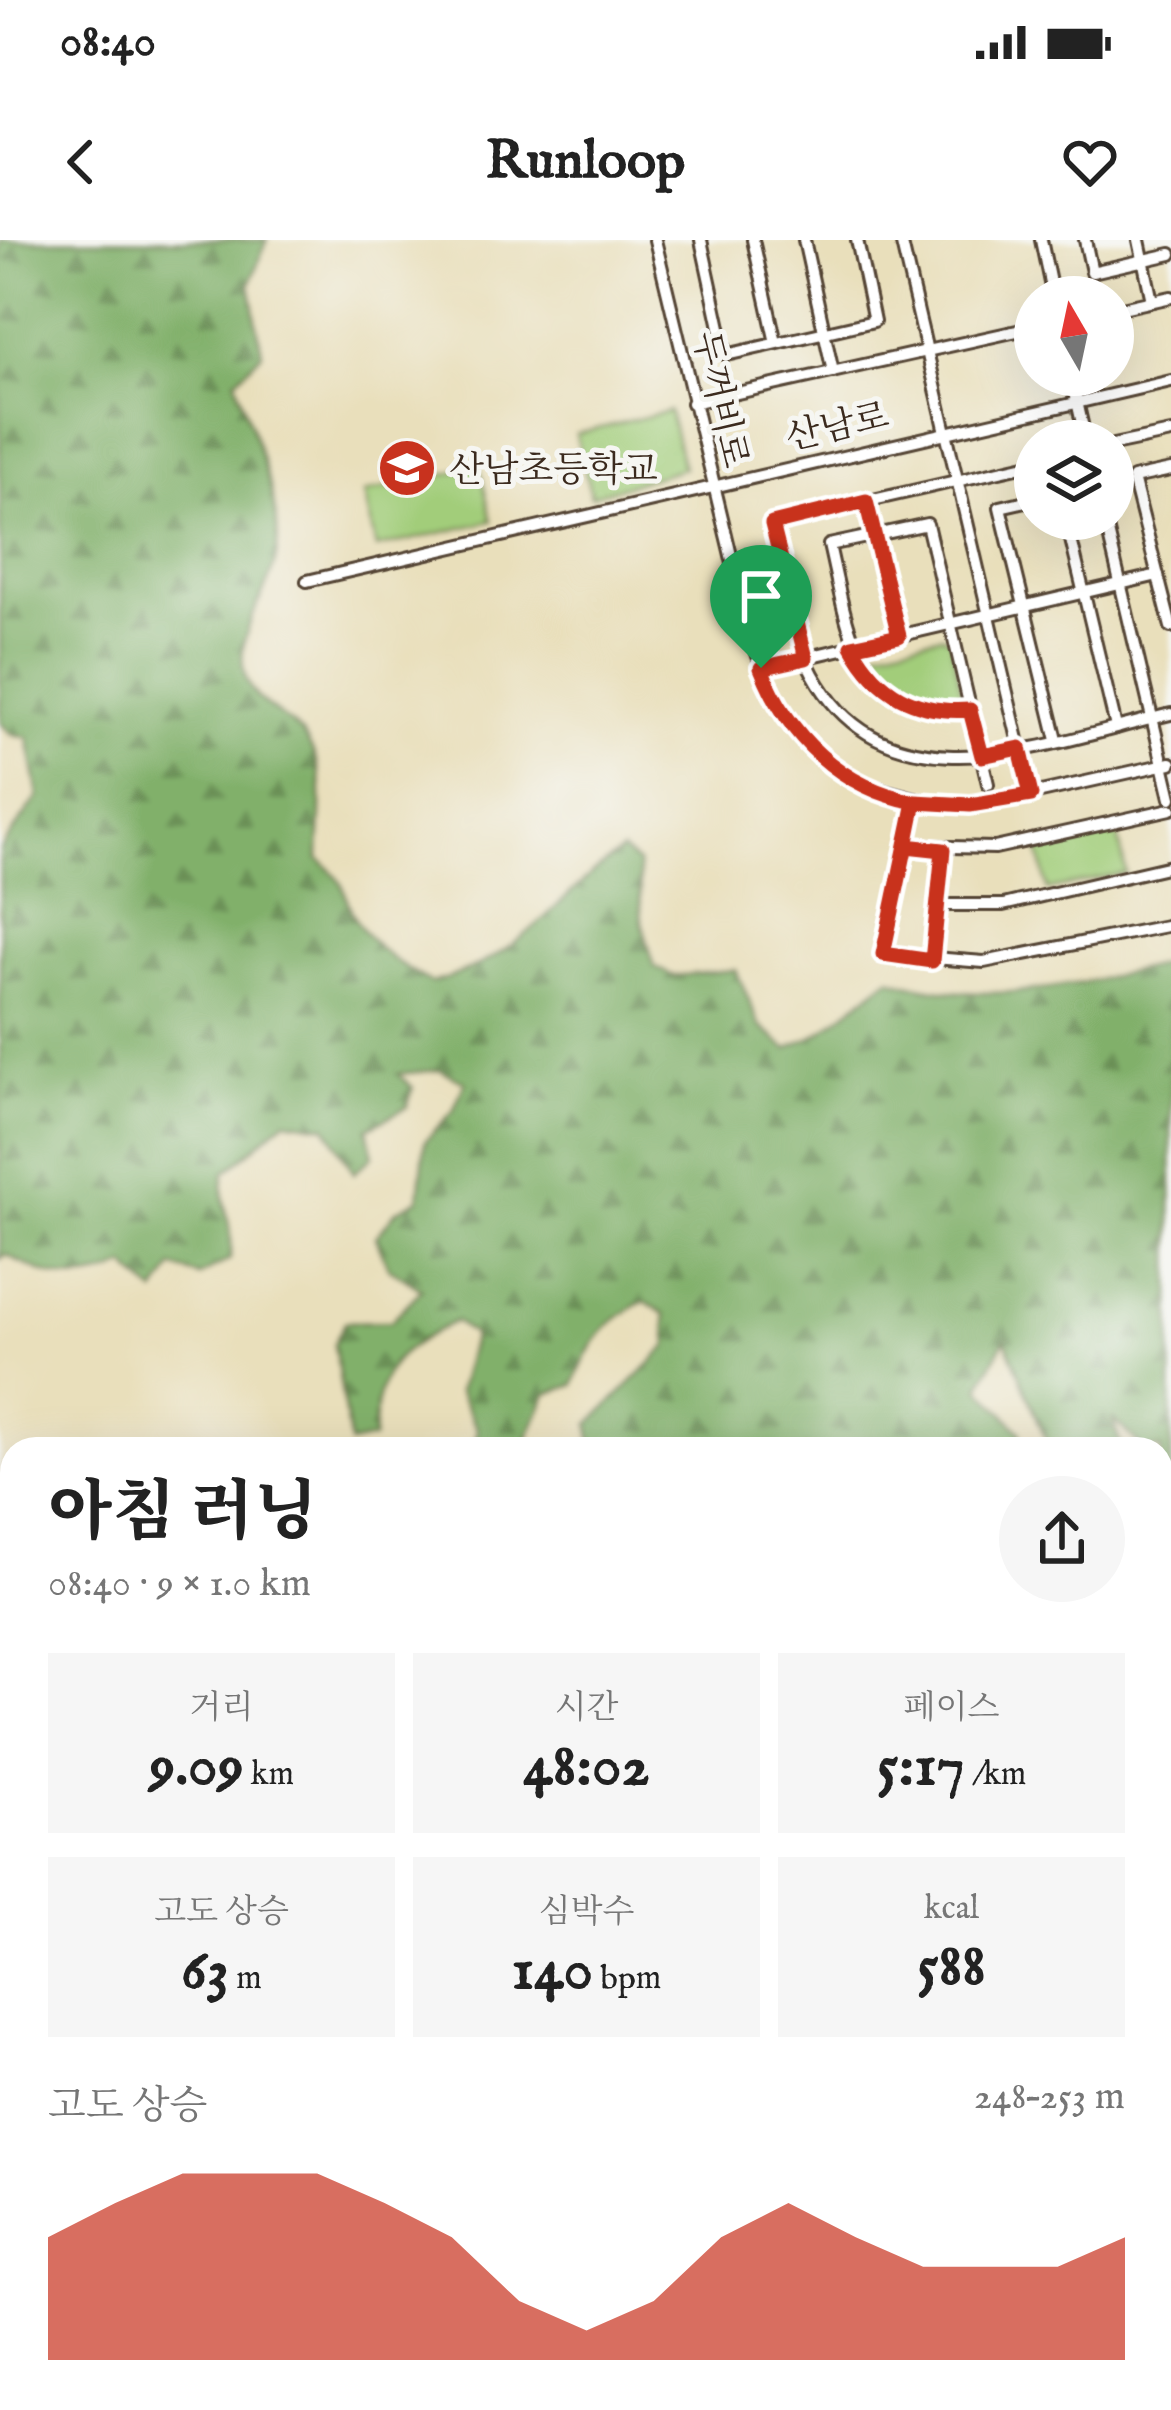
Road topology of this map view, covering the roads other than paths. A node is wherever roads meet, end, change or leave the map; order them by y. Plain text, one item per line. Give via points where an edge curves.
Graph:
1 (655, 240) edge
2 (701, 240) edge
3 (753, 240) edge
4 (804, 240) edge
5 (857, 240) edge
6 (901, 240) edge
7 (1041, 240) edge
8 (1085, 240) edge
9 (1139, 240) edge
10 (1171, 254) edge
11 (1143, 260) junction
12 (1049, 276) edge
13 (1171, 297) edge
14 (1152, 301) junction
15 (1134, 305) edge
16 (824, 332) junction
17 (1014, 332) edge
18 (776, 343) junction
19 (926, 352) junction
20 (833, 372) junction
21 (1171, 381) edge
22 (1076, 396) edge
23 (1077, 402) junction
24 (692, 403) junction
25 (1081, 420) edge
26 (944, 432) junction
27 (1171, 433) edge
28 (1134, 441) edge
29 (1014, 468) edge
30 (1171, 470) edge
31 (955, 481) junction
32 (711, 484) junction
33 (866, 501) junction
34 (1014, 504) edge
35 (874, 536) junction
36 (1071, 540) edge
37 (1110, 540) edge
38 (1158, 575) junction
39 (307, 581) dead end
40 (1120, 584) junction
41 (1084, 592) junction
42 (1024, 606) junction
43 (987, 615) junction
44 (950, 623) junction
45 (1171, 627) edge
46 (899, 636) junction
47 (852, 646) junction
48 (806, 658) junction
49 (761, 668) junction
50 (970, 710) junction
51 (1171, 715) edge
52 (1152, 719) junction
53 (1116, 727) junction
54 (1057, 740) junction
55 (1020, 748) junction
56 (982, 756) junction
57 (1167, 764) edge
58 (988, 784) dead end
59 (1031, 795) junction
60 (1171, 798) edge
61 (915, 802) junction
62 (1171, 809) edge
63 (906, 846) junction
64 (943, 850) junction
65 (1171, 866) edge
66 (938, 905) junction
67 (1171, 926) edge
68 (932, 961) junction

1 - 24 street, 두꺼비로
2 - 18 street via 726,355
3 - 18 street
4 - 16 street
5 - 16 street via 874,321
6 - 19 street
7 - 12 street
8 - 11 street via 1092,272
9 - 11 street
10 - 11 street
11 - 14 street
13 - 14 street
14 - 15 street
16 - 18 street
16 - 20 street
17 - 19 street
19 - 20 street
19 - 26 street
20 - 24 street
21 - 23 street, 산남로
22 - 23 street
23 - 25 street
23 - 26 street, 산남로
24 - 32 street, 두꺼비로
26 - 31 street
26 - 32 street, 산남로
27 - 28 street
29 - 31 street
30 - 38 street via 1133,478
31 - 33 street
31 - 43 street
32 - 39 street, 산남로
32 - 49 street, 두꺼비로
33 - 35 street
33 - 48 street via 772,524
34 - 42 street via 1000,507
35 - 44 street via 927,524
35 - 46 street
35 - 47 street via 829,545
36 - 41 street
37 - 40 street
38 - 40 street
38 - 45 street
40 - 41 street
40 - 52 street
41 - 42 street
41 - 53 street
42 - 43 street
42 - 54 street
43 - 44 street
43 - 55 street
44 - 46 street
44 - 50 street
46 - 47 street
47 - 48 street
47 - 50 street via 871,676 900,699 936,711
48 - 49 street
48 - 56 street via 842,714 877,740 918,756
49 - 61 street, 두꺼비로 via 807,745 861,784
50 - 56 street
51 - 52 street
52 - 53 street
52 - 57 street
53 - 54 street
54 - 55 street
55 - 56 street
55 - 59 street
56 - 58 street
57 - 59 street, 두꺼비로
57 - 60 street
59 - 61 street, 두꺼비로 via 970,805
61 - 63 street
62 - 64 street via 995,848
63 - 64 street
63 - 68 street via 883,954
64 - 66 street
65 - 66 street via 1003,904
66 - 68 street
67 - 68 street via 1022,958

